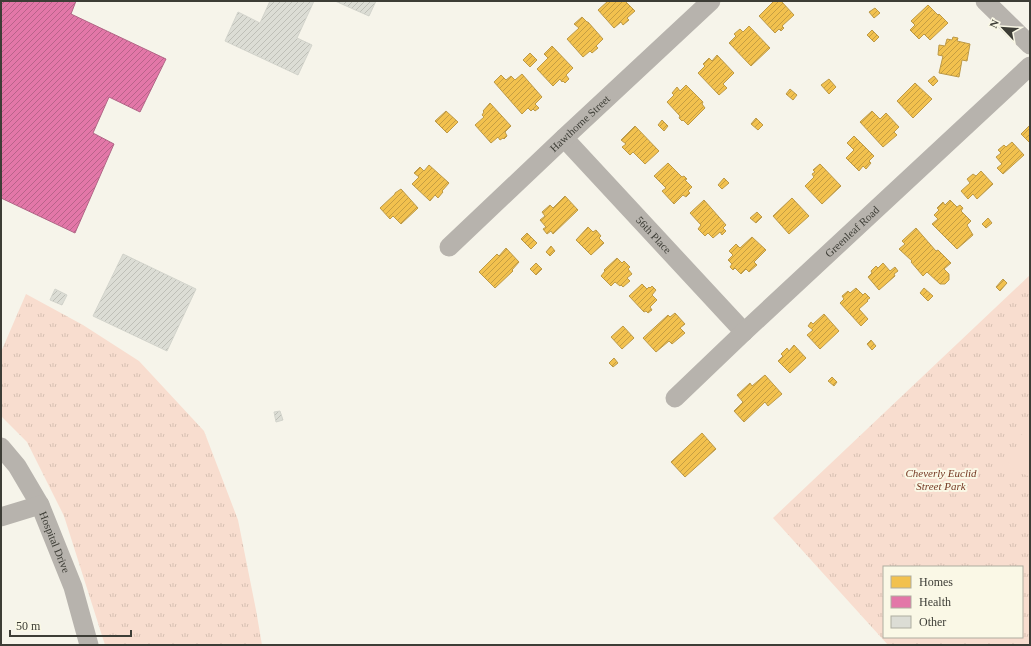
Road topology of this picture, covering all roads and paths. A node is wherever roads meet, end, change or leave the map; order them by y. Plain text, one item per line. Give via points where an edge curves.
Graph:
1 (710, 1) edge
2 (985, 1) edge
3 (1030, 45) edge
4 (1030, 66) edge
5 (564, 138) junction
6 (449, 247) dead end
7 (744, 332) junction
8 (675, 398) dead end
9 (1, 448) edge
10 (40, 506) junction
11 (1, 517) edge
12 (89, 645) edge

1 - 5 street, Hawthorne Street
2 - 3 street
4 - 7 street, Greenleaf Road
5 - 6 street, Hawthorne Street
5 - 7 street, 56th Place
7 - 8 street, Greenleaf Road
9 - 10 street, Hospital Drive via 17,466
10 - 11 street
10 - 12 street, Hospital Drive via 73,587

